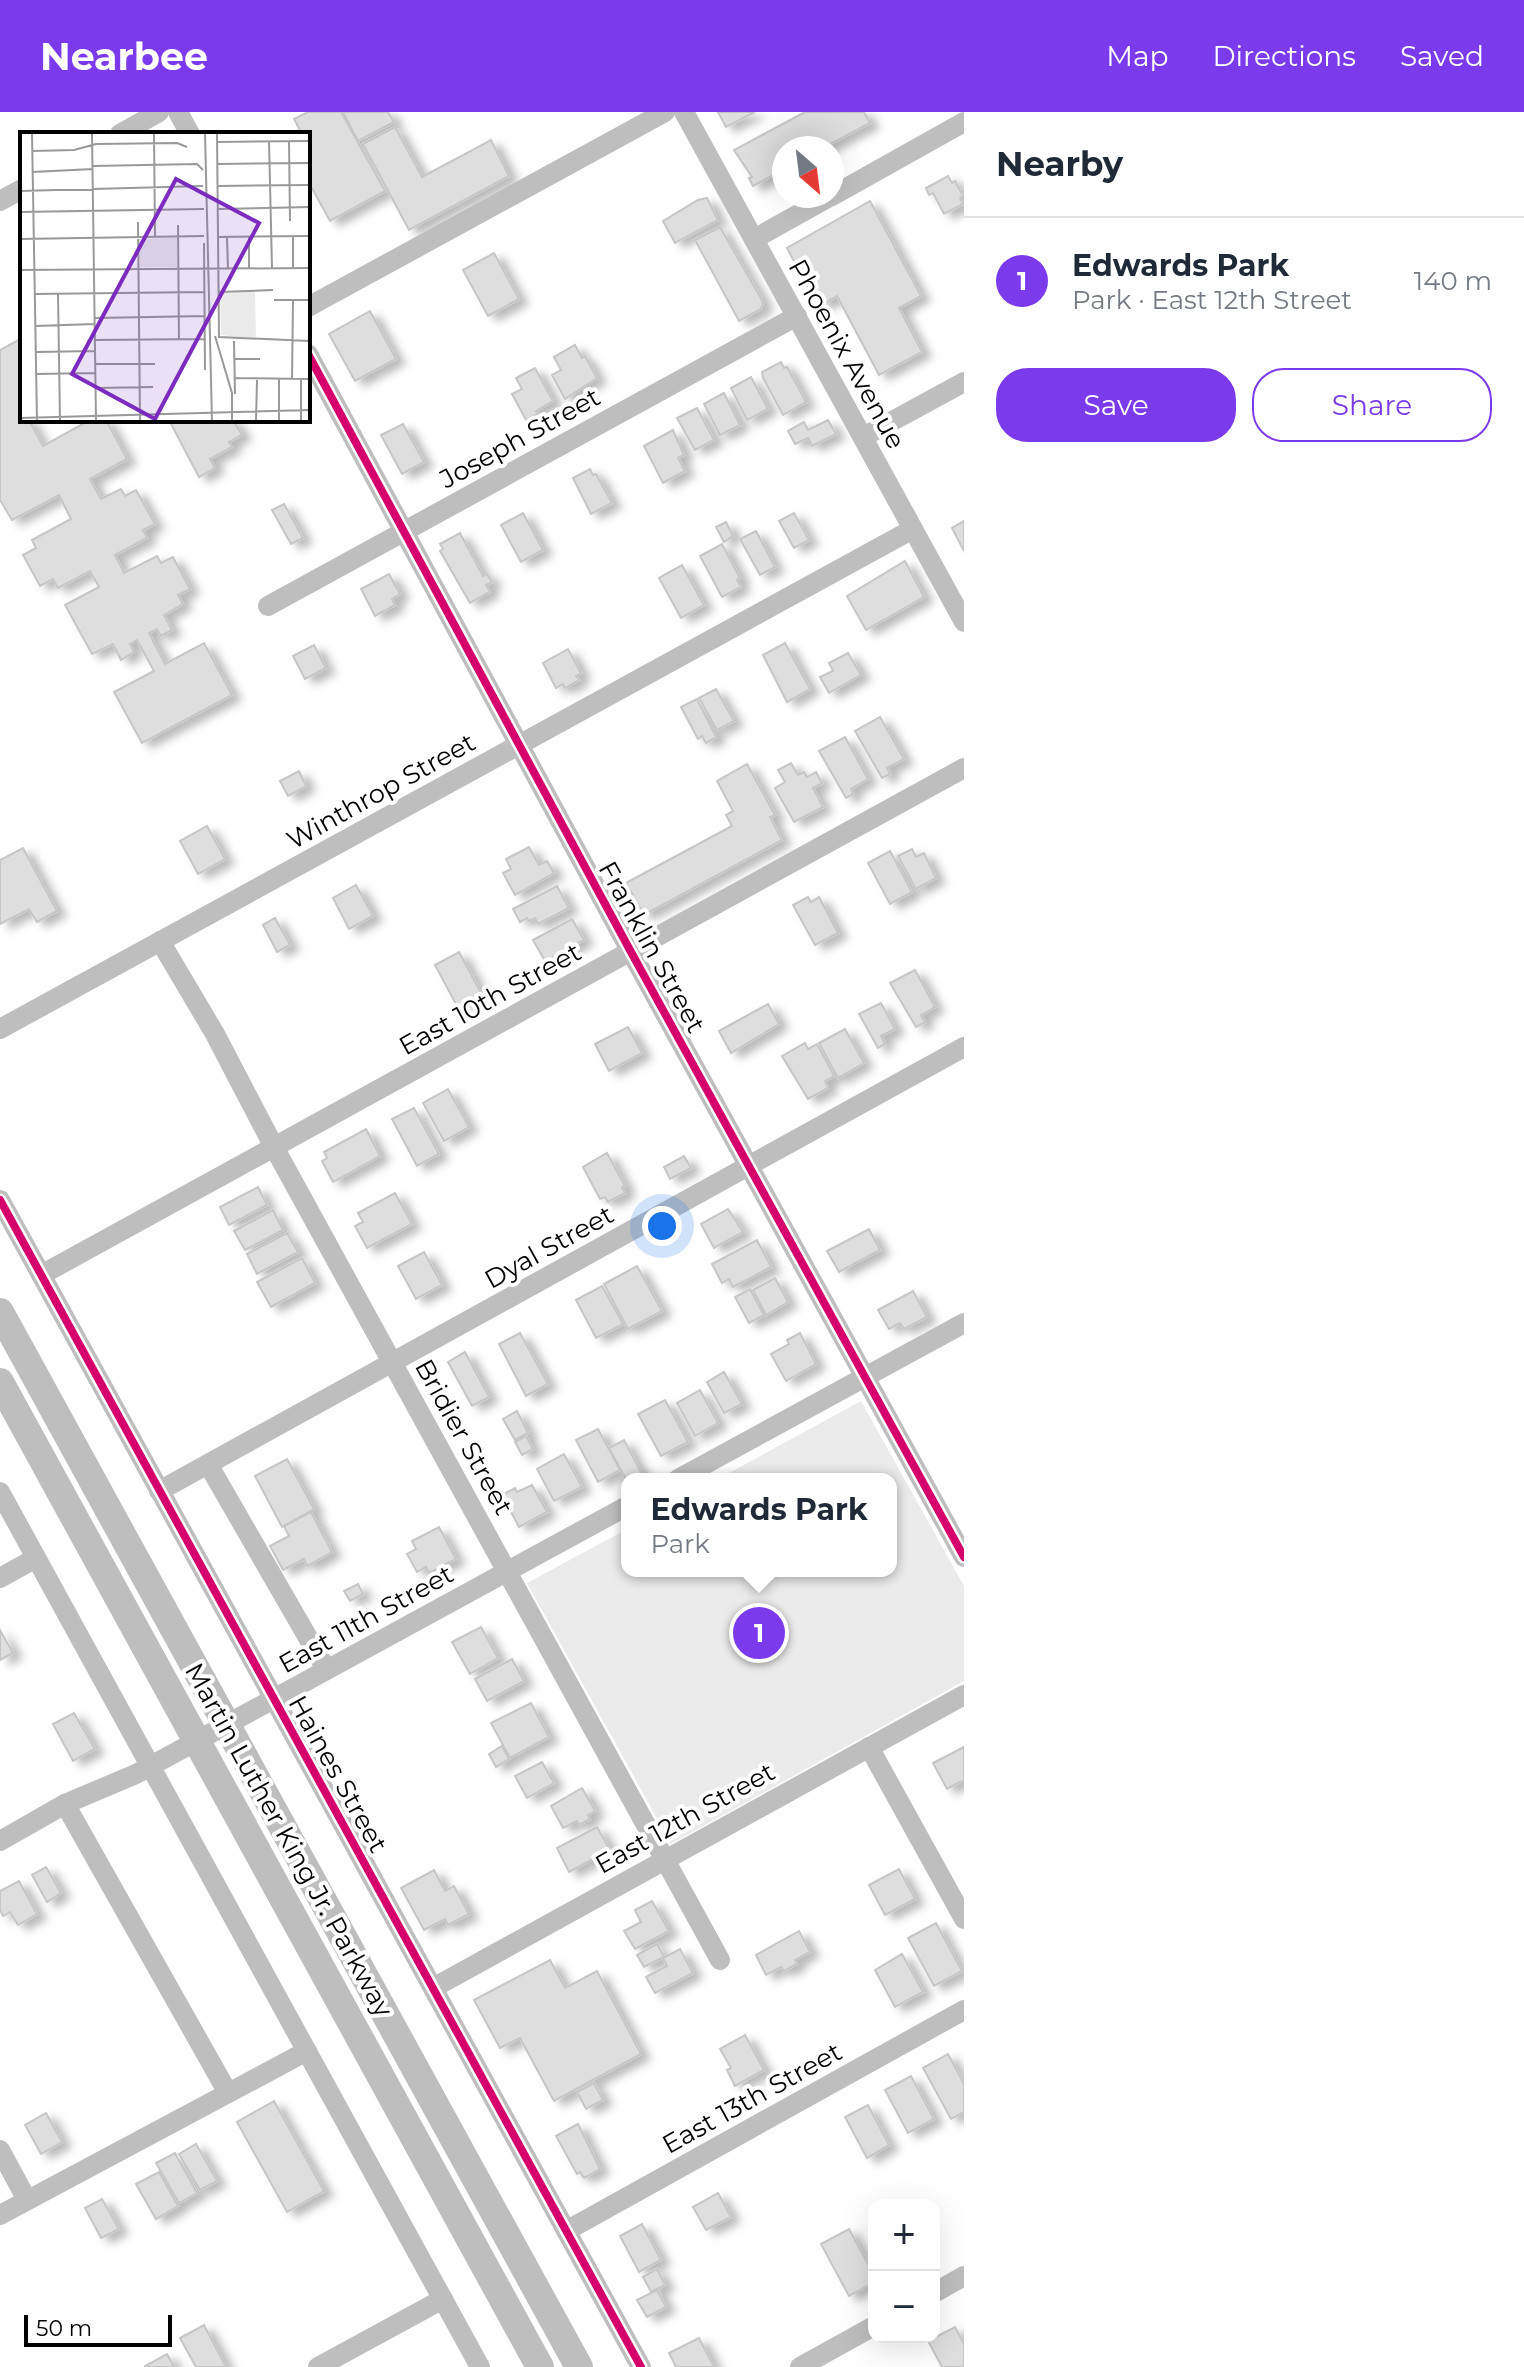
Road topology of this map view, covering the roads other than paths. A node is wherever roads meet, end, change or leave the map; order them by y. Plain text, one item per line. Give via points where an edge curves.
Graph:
1 (159, 112) edge
2 (178, 112) edge
3 (665, 112) edge
4 (684, 112) edge
5 (964, 122) edge
6 (124, 132) edge
7 (189, 132) edge
8 (844, 189) edge
9 (20, 190) edge
10 (0, 201) edge
11 (810, 208) edge
12 (754, 239) junction
13 (310, 306) edge
14 (797, 316) junction
15 (310, 358) edge
16 (964, 382) edge
17 (863, 437) junction
18 (913, 529) junction
19 (403, 533) junction
20 (268, 606) dead end
21 (964, 622) edge
22 (519, 745) junction
23 (964, 768) edge
24 (160, 941) junction
25 (631, 952) junction
26 (0, 1029) edge
27 (964, 1047) edge
28 (274, 1147) junction
29 (749, 1166) junction
30 (0, 1200) edge
31 (41, 1275) junction
32 (0, 1312) edge
33 (964, 1323) edge
34 (393, 1362) junction
35 (865, 1377) junction
36 (0, 1382) edge
37 (208, 1464) junction
38 (689, 1473) edge
39 (159, 1491) junction
40 (0, 1492) edge
41 (621, 1509) edge
42 (964, 1557) edge
43 (36, 1558) junction
44 (508, 1571) junction
45 (0, 1578) edge
46 (326, 1669) junction
47 (964, 1695) edge
48 (273, 1699) junction
49 (869, 1747) junction
50 (150, 1766) junction
51 (65, 1804) junction
52 (0, 1841) edge
53 (666, 1858) junction
54 (964, 1919) edge
55 (720, 1960) dead end
56 (433, 1988) junction
57 (964, 2010) edge
58 (307, 2051) junction
59 (228, 2093) junction
60 (0, 2150) edge
61 (27, 2200) junction
62 (0, 2215) edge
63 (566, 2231) junction
64 (964, 2276) edge
65 (940, 2290) edge
66 (443, 2299) junction
67 (868, 2329) edge
68 (318, 2367) edge
69 (480, 2367) edge
70 (540, 2367) edge
71 (579, 2367) edge
72 (641, 2367) edge
73 (800, 2367) edge

1 - 6 street
2 - 7 street
3 - 13 street
4 - 12 street, Phoenix Avenue
5 - 8 street
9 - 10 street
11 - 12 street
12 - 14 street, Phoenix Avenue
14 - 17 street, Phoenix Avenue
14 - 19 street, Joseph Street
15 - 19 street, Franklin Street
16 - 17 street
17 - 18 street, Phoenix Avenue
18 - 21 street, Phoenix Avenue
18 - 22 street, Winthrop Street
19 - 20 street, Joseph Street
19 - 22 street, Franklin Street
22 - 24 street, Winthrop Street
22 - 25 street, Franklin Street
23 - 25 street, East 10th Street
24 - 26 street, Winthrop Street
24 - 28 street, Bridier Street
25 - 28 street, East 10th Street
25 - 29 street, Franklin Street
27 - 29 street, Dyal Street
28 - 31 street, East 10th Street
28 - 34 street, Bridier Street
29 - 34 street, Dyal Street
29 - 35 street, Franklin Street
30 - 31 street, Haines Street
31 - 39 street, Haines Street
32 - 71 highway, Martin Luther King Jr. Parkway
33 - 35 street
34 - 37 street, Dyal Street
34 - 44 street, Bridier Street
35 - 38 street
35 - 42 street, Franklin Street
36 - 70 highway, Martin Luther King Jr. Parkway
37 - 39 street, Dyal Street
37 - 46 street
39 - 48 street, Haines Street
40 - 43 street
41 - 44 street, East 11th Street
43 - 45 street
43 - 50 street
44 - 46 street, East 11th Street
44 - 53 street, Bridier Street
46 - 48 street, East 11th Street
47 - 49 street, East 12th Street
48 - 50 street, East 11th Street
48 - 56 street, Haines Street
49 - 53 street, East 12th Street
49 - 54 street
50 - 51 street, East 11th Street
50 - 58 street
51 - 52 street, East 11th Street
51 - 59 street
53 - 55 street, Bridier Street
53 - 56 street, East 12th Street
56 - 63 street, Haines Street
57 - 63 street, East 13th Street
58 - 59 street
58 - 66 street
59 - 61 street
60 - 61 street
61 - 62 street
63 - 72 street, Haines Street
64 - 65 street
66 - 68 street
66 - 69 street
67 - 73 street

